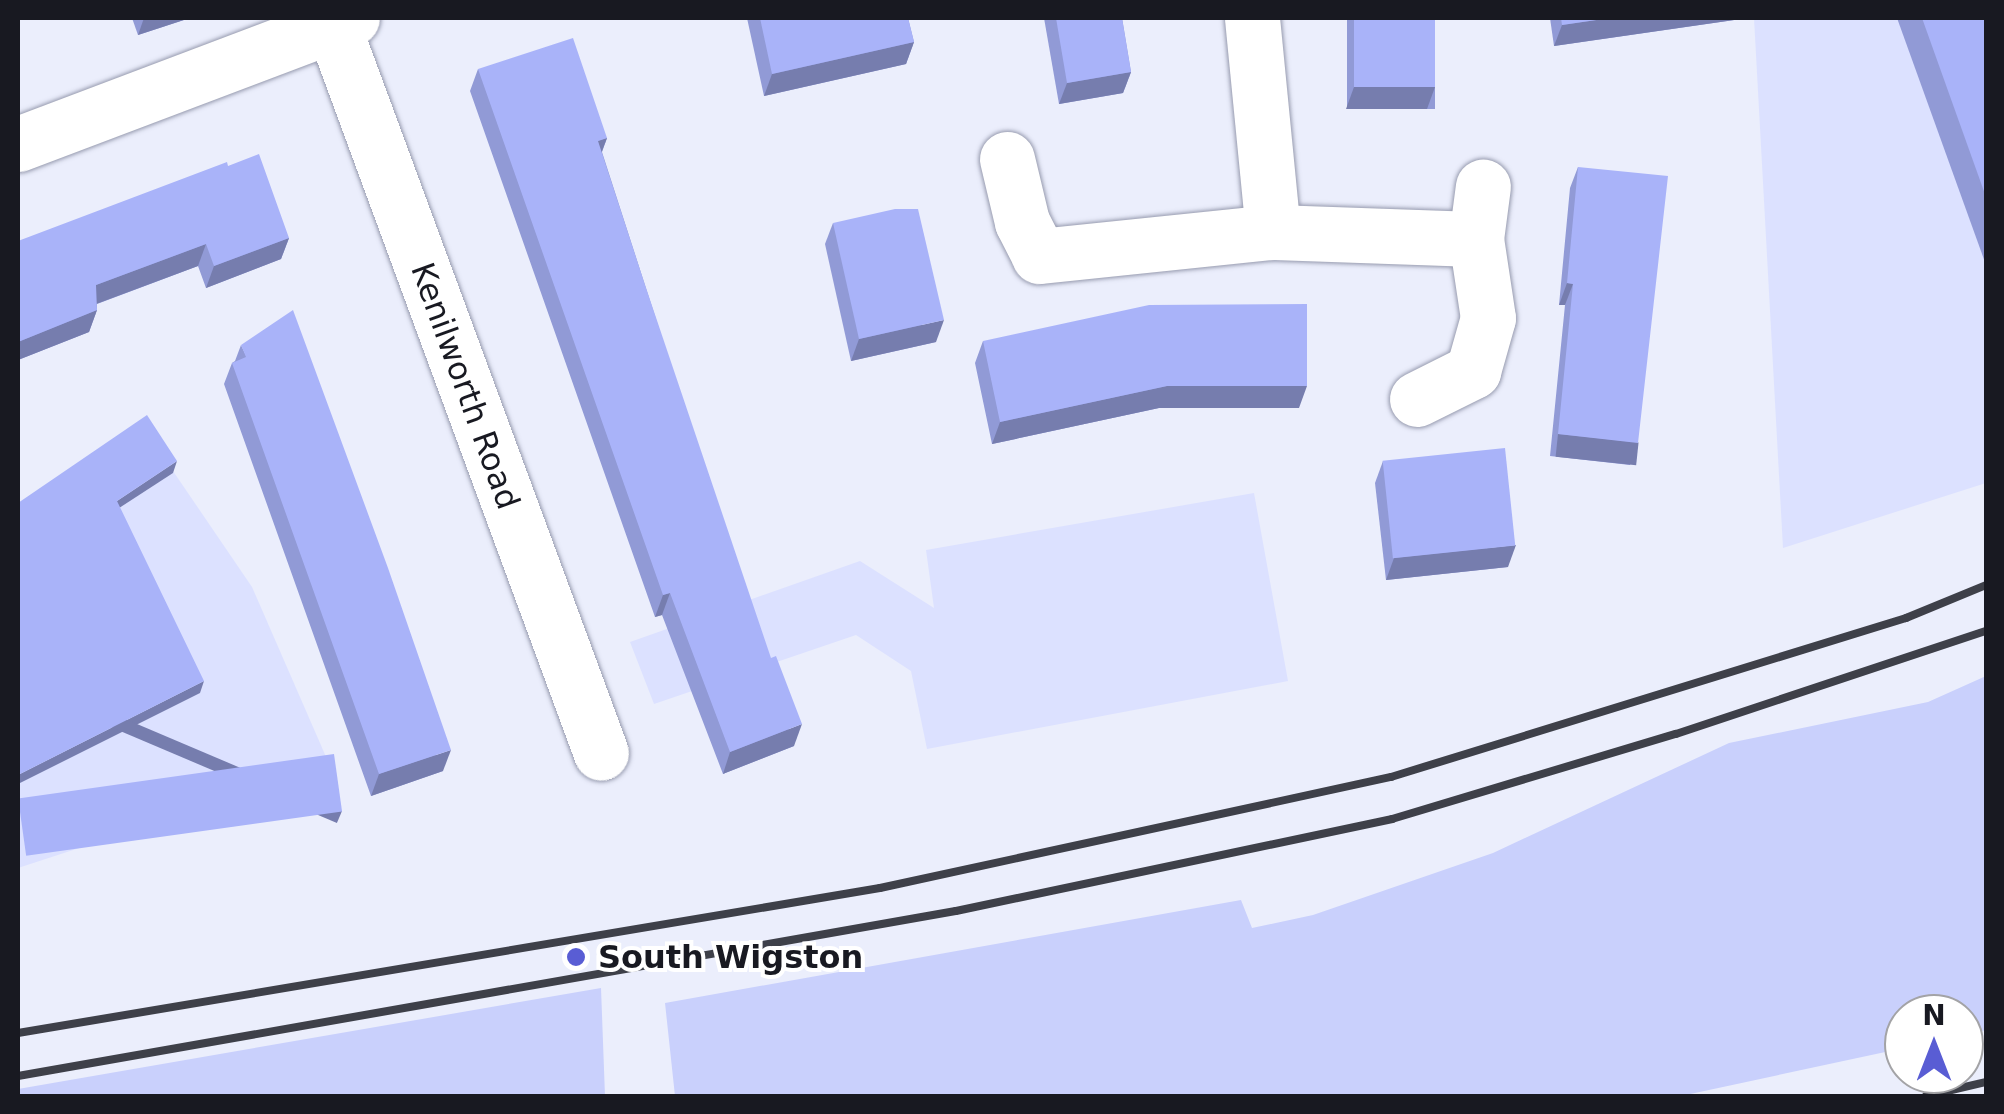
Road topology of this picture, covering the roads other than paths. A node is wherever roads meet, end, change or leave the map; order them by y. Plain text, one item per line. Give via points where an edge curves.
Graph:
1 (1252, 18) edge
2 (338, 20) edge
3 (18, 144) edge
4 (1008, 159) dead end
5 (1272, 232) junction
6 (1417, 399) dead end
7 (600, 754) dead end

1 - 5 street
2 - 3 street
2 - 7 street, Kenilworth Road
4 - 5 street via 1022,222 1040,256
5 - 6 street via 1480,212 1488,318 1473,371

